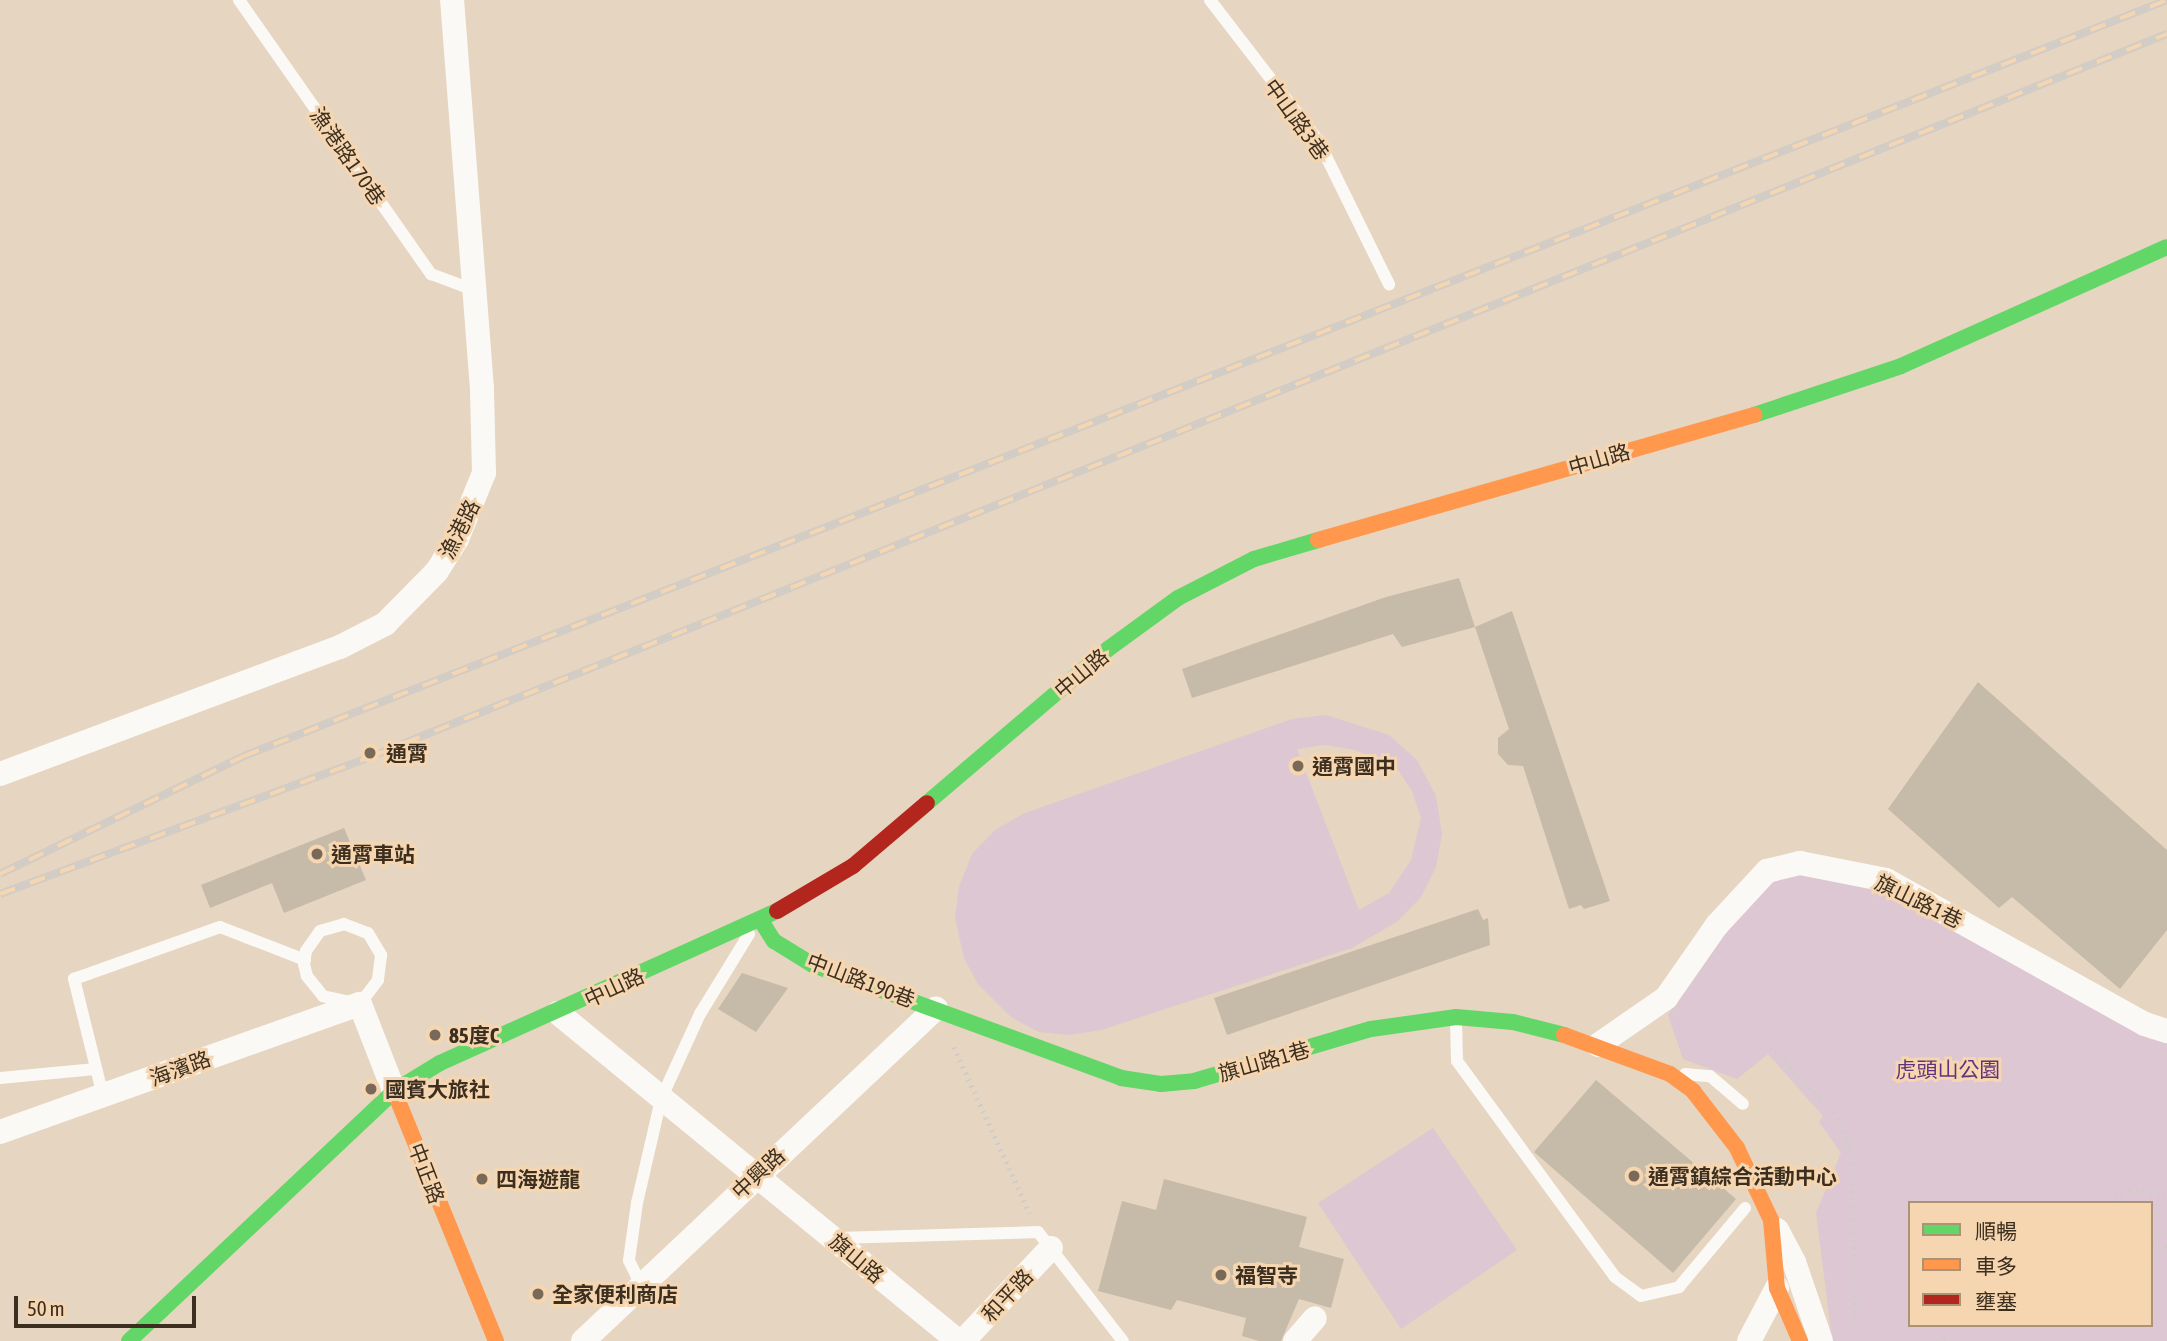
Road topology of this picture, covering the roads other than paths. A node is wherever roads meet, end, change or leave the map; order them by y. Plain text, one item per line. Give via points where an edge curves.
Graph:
1 (239, 0) edge
2 (452, 0) edge
3 (1210, 0) edge
4 (2167, 247) edge
5 (1390, 284) dead end
6 (474, 290) junction
7 (0, 774) edge
8 (760, 919) junction
9 (305, 960) junction
10 (360, 1004) junction
11 (936, 1008) junction
12 (558, 1013) junction
13 (1456, 1017) junction
14 (2167, 1031) edge
15 (1598, 1045) junction
16 (96, 1069) junction
17 (1671, 1073) junction
18 (0, 1078) edge
19 (394, 1091) junction
20 (103, 1096) junction
21 (661, 1099) junction
22 (1743, 1104) dead end
23 (0, 1132) edge
24 (757, 1174) junction
25 (1745, 1208) dead end
26 (1771, 1220) junction
27 (833, 1238) junction
28 (1044, 1240) junction
29 (640, 1283) junction
30 (1777, 1288) junction
31 (1315, 1318) dead end
32 (129, 1341) edge
33 (495, 1341) edge
34 (583, 1341) edge
35 (961, 1341) edge
36 (1123, 1341) edge
37 (1295, 1341) edge
38 (1749, 1341) edge
39 (1800, 1341) edge
40 (1821, 1341) edge

1 - 6 lane, 漁港路170巷 via 431,274
2 - 6 street, 漁港路
3 - 5 lane, 中山路3巷 via 1318,141
4 - 8 street, 中山路 via 1877,374 1781,407 1254,559 1178,597 1108,649 853,866
6 - 7 street, 漁港路 via 484,473 457,539 437,571 411,599 385,624 340,647
8 - 11 street, 中山路190巷 via 774,941 813,965
8 - 12 street, 中山路
8 - 21 lane via 725,969
9 - 10 lane via 307,976 323,996
9 - 10 lane via 311,940 332,925 357,926 368,933 381,955 382,968
9 - 16 lane via 220,927 74,979
10 - 19 street, 中正路
10 - 20 street, 海濱路
11 - 13 street, 旗山路1巷 via 1080,1065 1161,1084 1194,1081 1402,1022
11 - 24 street, 中興路
12 - 19 street, 中山路 via 440,1063
12 - 21 street, 旗山路
13 - 15 street, 旗山路1巷 via 1513,1022
13 - 25 lane via 1457,1060 1615,1277 1642,1296 1679,1287
14 - 15 street, 旗山路1巷 via 2145,1024 1886,880 1800,863 1767,871 1717,925 1666,998
15 - 17 street, 旗山路1巷
16 - 18 lane
16 - 20 lane
17 - 22 lane via 1710,1076
17 - 26 street, 旗山路1巷 via 1700,1100 1737,1148
19 - 32 street, 中山路
19 - 33 street, 中正路
20 - 23 street, 海濱路
21 - 24 street, 旗山路
21 - 29 lane via 629,1260
24 - 27 street, 旗山路
24 - 29 street, 中興路
26 - 30 street, 旗山路1巷
26 - 40 street via 1794,1262
27 - 28 lane
27 - 35 street, 旗山路
28 - 35 street, 和平路
28 - 36 lane
29 - 34 street, 中興路
30 - 38 street
30 - 39 street, 旗山路1巷
31 - 37 street

